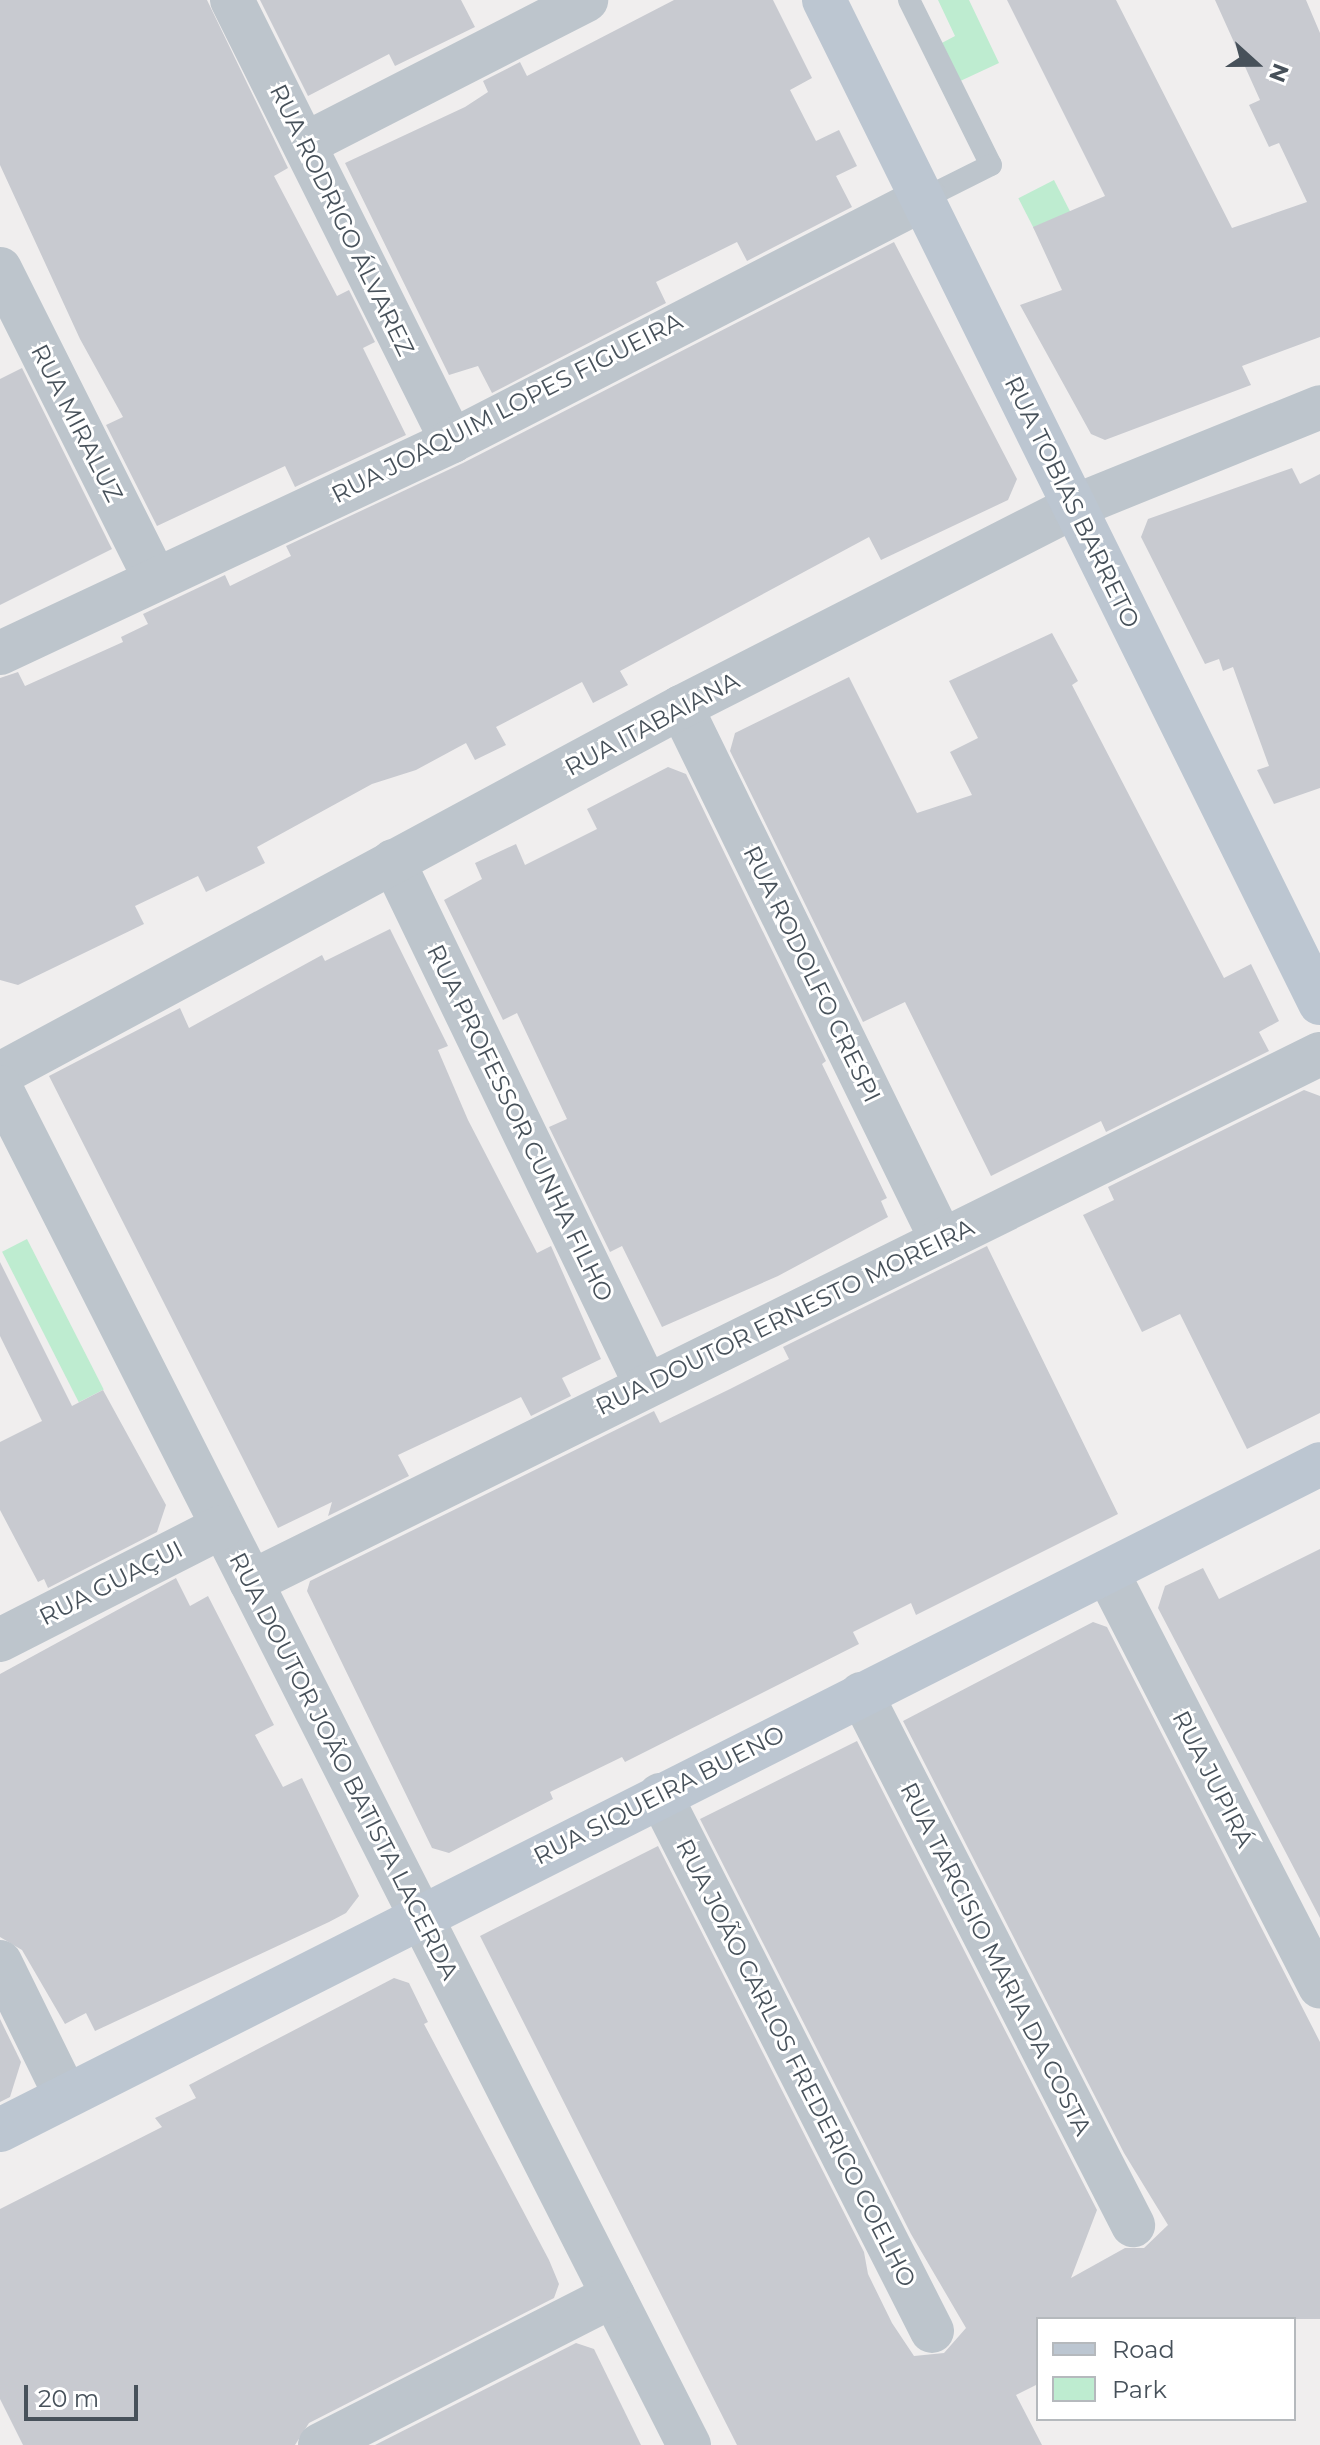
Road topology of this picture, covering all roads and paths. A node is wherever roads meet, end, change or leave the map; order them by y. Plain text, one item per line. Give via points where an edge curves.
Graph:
1 (232, 0) edge
2 (586, 0) edge
3 (824, 0) edge
4 (909, 0) edge
5 (305, 144) junction
6 (925, 198) junction
7 (0, 269) edge
8 (1320, 407) edge
9 (452, 441) junction
10 (1073, 507) junction
11 (154, 577) junction
12 (0, 653) edge
13 (681, 707) junction
14 (393, 861) junction
15 (1320, 1003) edge
16 (1320, 1054) edge
17 (0, 1074) edge
18 (0, 1087) edge
19 (942, 1241) junction
20 (646, 1385) junction
21 (1320, 1464) edge
22 (222, 1527) junction
23 (1107, 1572) junction
24 (251, 1582) junction
25 (0, 1640) edge
26 (861, 1694) junction
27 (660, 1795) junction
28 (420, 1916) junction
29 (0, 1962) edge
30 (1320, 1987) edge
31 (66, 2096) junction
32 (0, 2130) edge
33 (1133, 2225) dead end
34 (613, 2296) junction
35 (932, 2331) dead end
36 (320, 2445) edge
37 (689, 2445) edge

1 - 5 street, RUA RODRIGO ÁLVAREZ
2 - 5 street
3 - 6 main road, RUA TOBIAS BARRETO
4 - 6 lane via 991,165
5 - 9 street, RUA RODRIGO ÁLVAREZ
6 - 9 street, RUA JOAQUIM LOPES FIGUEIRA
6 - 10 main road, RUA TOBIAS BARRETO
7 - 11 street, RUA MIRALUZ
8 - 10 street, RUA ITABAIANA
9 - 11 street, RUA JOAQUIM LOPES FIGUEIRA
10 - 13 street, RUA ITABAIANA
10 - 15 main road, RUA TOBIAS BARRETO
11 - 12 street, RUA JOAQUIM LOPES FIGUEIRA
13 - 14 street, RUA ITABAIANA
13 - 19 street, RUA RODOLFO CRESPI
14 - 17 street, RUA ITABAIANA
14 - 20 street, RUA PROFESSOR CUNHA FILHO
16 - 19 street, RUA DOUTOR ERNESTO MOREIRA
18 - 22 street, RUA DOUTOR JOÃO BATISTA LACERDA
19 - 20 street, RUA DOUTOR ERNESTO MOREIRA
20 - 24 street, RUA DOUTOR ERNESTO MOREIRA
21 - 23 main road, RUA SIQUEIRA BUENO
22 - 24 street, RUA DOUTOR JOÃO BATISTA LACERDA
22 - 25 street, RUA GUAÇUI
23 - 26 main road, RUA SIQUEIRA BUENO
23 - 30 street, RUA JUPIRÁ
24 - 28 street, RUA DOUTOR JOÃO BATISTA LACERDA
26 - 27 main road, RUA SIQUEIRA BUENO
26 - 33 street, RUA TARCISIO MARIA DA COSTA
27 - 28 main road, RUA SIQUEIRA BUENO
27 - 35 street, RUA JOÃO CARLOS FREDERICO COELHO
28 - 31 main road, RUA SIQUEIRA BUENO
28 - 34 street, RUA DOUTOR JOÃO BATISTA LACERDA
29 - 31 street
31 - 32 main road, RUA SIQUEIRA BUENO
34 - 36 street
34 - 37 street, RUA DOUTOR JOÃO BATISTA LACERDA

